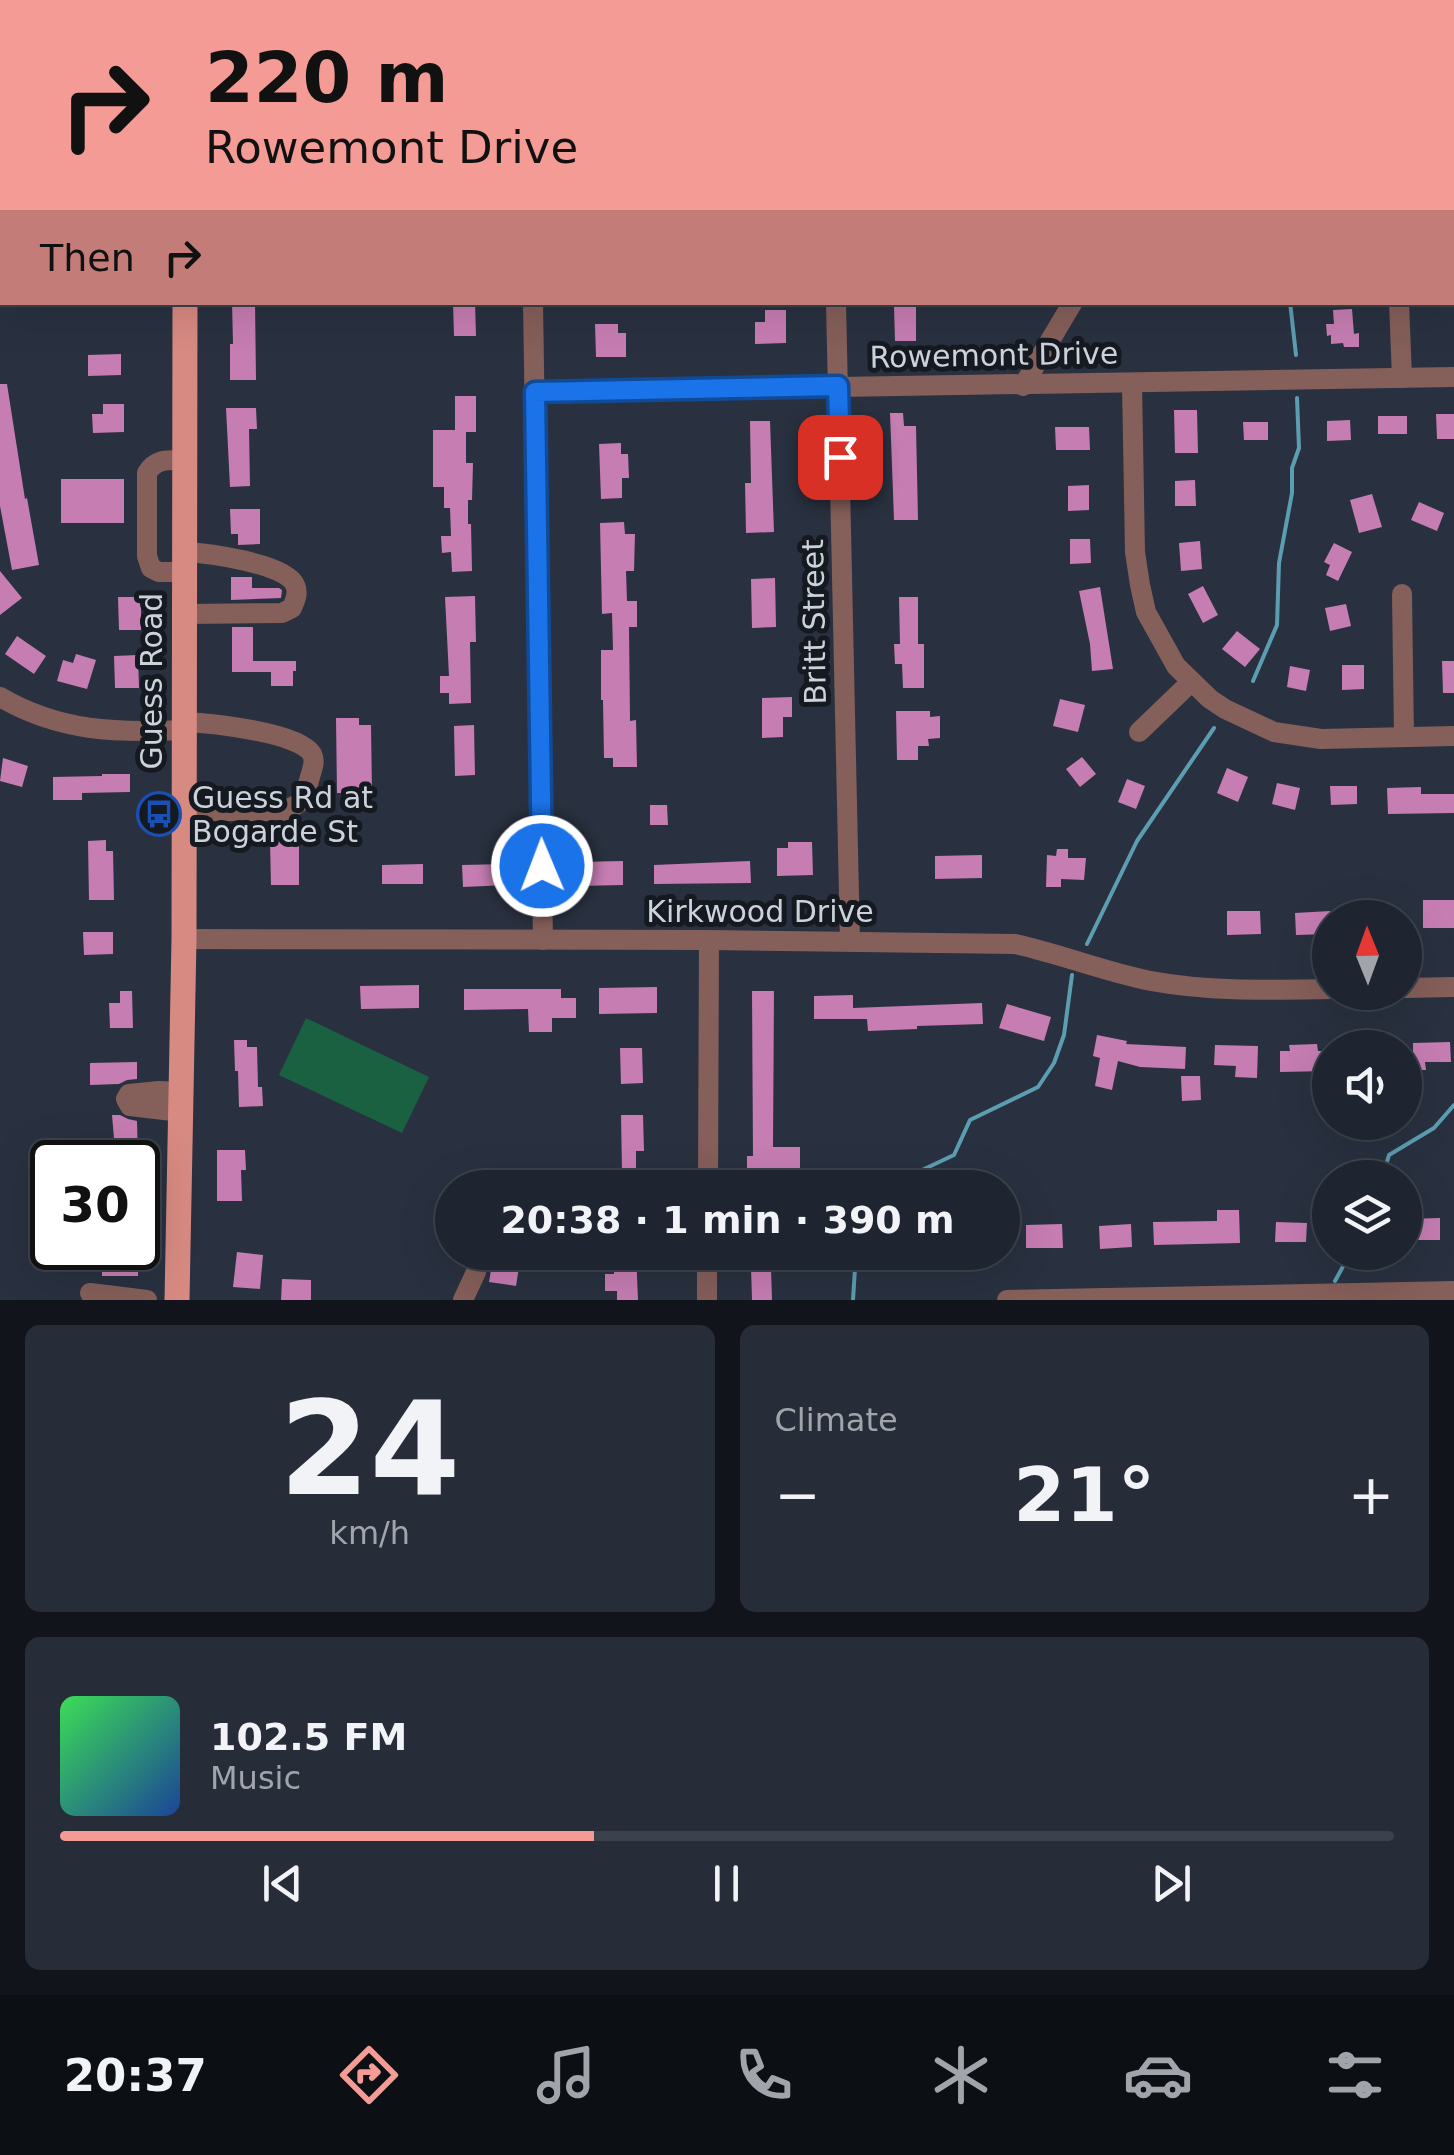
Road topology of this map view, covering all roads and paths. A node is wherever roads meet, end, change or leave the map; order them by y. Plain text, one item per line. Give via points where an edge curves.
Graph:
1 (185, 305) edge
2 (533, 305) edge
3 (836, 305) edge
4 (1071, 305) edge
5 (1399, 305) edge
6 (1454, 377) edge
7 (1402, 378) junction
8 (1132, 383) junction
9 (838, 386) junction
10 (1023, 386) junction
11 (535, 392) junction
12 (184, 460) junction
13 (184, 562) junction
14 (1402, 594) dead end
15 (184, 614) junction
16 (1191, 682) junction
17 (0, 697) edge
18 (184, 726) junction
19 (1140, 732) dead end
20 (1454, 736) edge
21 (1404, 737) junction
22 (183, 811) junction
23 (184, 939) junction
24 (543, 940) junction
25 (710, 940) junction
26 (850, 941) junction
27 (1454, 987) edge
28 (1422, 988) edge
29 (1312, 989) edge
30 (708, 1170) edge
31 (708, 1270) edge
32 (476, 1272) dead end
33 (1454, 1291) edge
34 (90, 1294) dead end
35 (147, 1300) edge
36 (177, 1300) edge
37 (463, 1300) edge
38 (707, 1300) edge
39 (1006, 1300) edge

1 - 12 main road, Guess Road
2 - 11 street
3 - 9 street, Britt Street
4 - 10 street
5 - 7 street
6 - 7 street, Rowemont Drive
7 - 8 street, Rowemont Drive
8 - 10 street, Rowemont Drive
8 - 16 street via 1140,585 1146,612
9 - 10 street, Rowemont Drive
9 - 11 street, Rowemont Drive
9 - 26 street, Britt Street
11 - 24 street
12 - 13 main road, Guess Road
12 - 13 street via 160,460 147,472 147,556 159,572
13 - 15 main road, Guess Road
13 - 15 street via 210,554 274,570 288,576 297,594 282,613
14 - 21 street
15 - 18 main road, Guess Road
16 - 19 street
16 - 21 street via 1224,709 1274,732 1321,740
17 - 18 street via 72,726 126,732
18 - 22 main road, Guess Road
18 - 22 street via 262,732 306,748 314,762 304,800 294,807
20 - 21 street
22 - 23 main road, Guess Road
23 - 24 street, Kirkwood Drive
23 - 36 main road, Guess Road
24 - 25 street, Kirkwood Drive
25 - 26 street, Kirkwood Drive
25 - 30 street
26 - 29 street, Kirkwood Drive via 1016,944 1200,988
27 - 28 street
31 - 38 street
32 - 37 street
33 - 39 street
34 - 35 street

